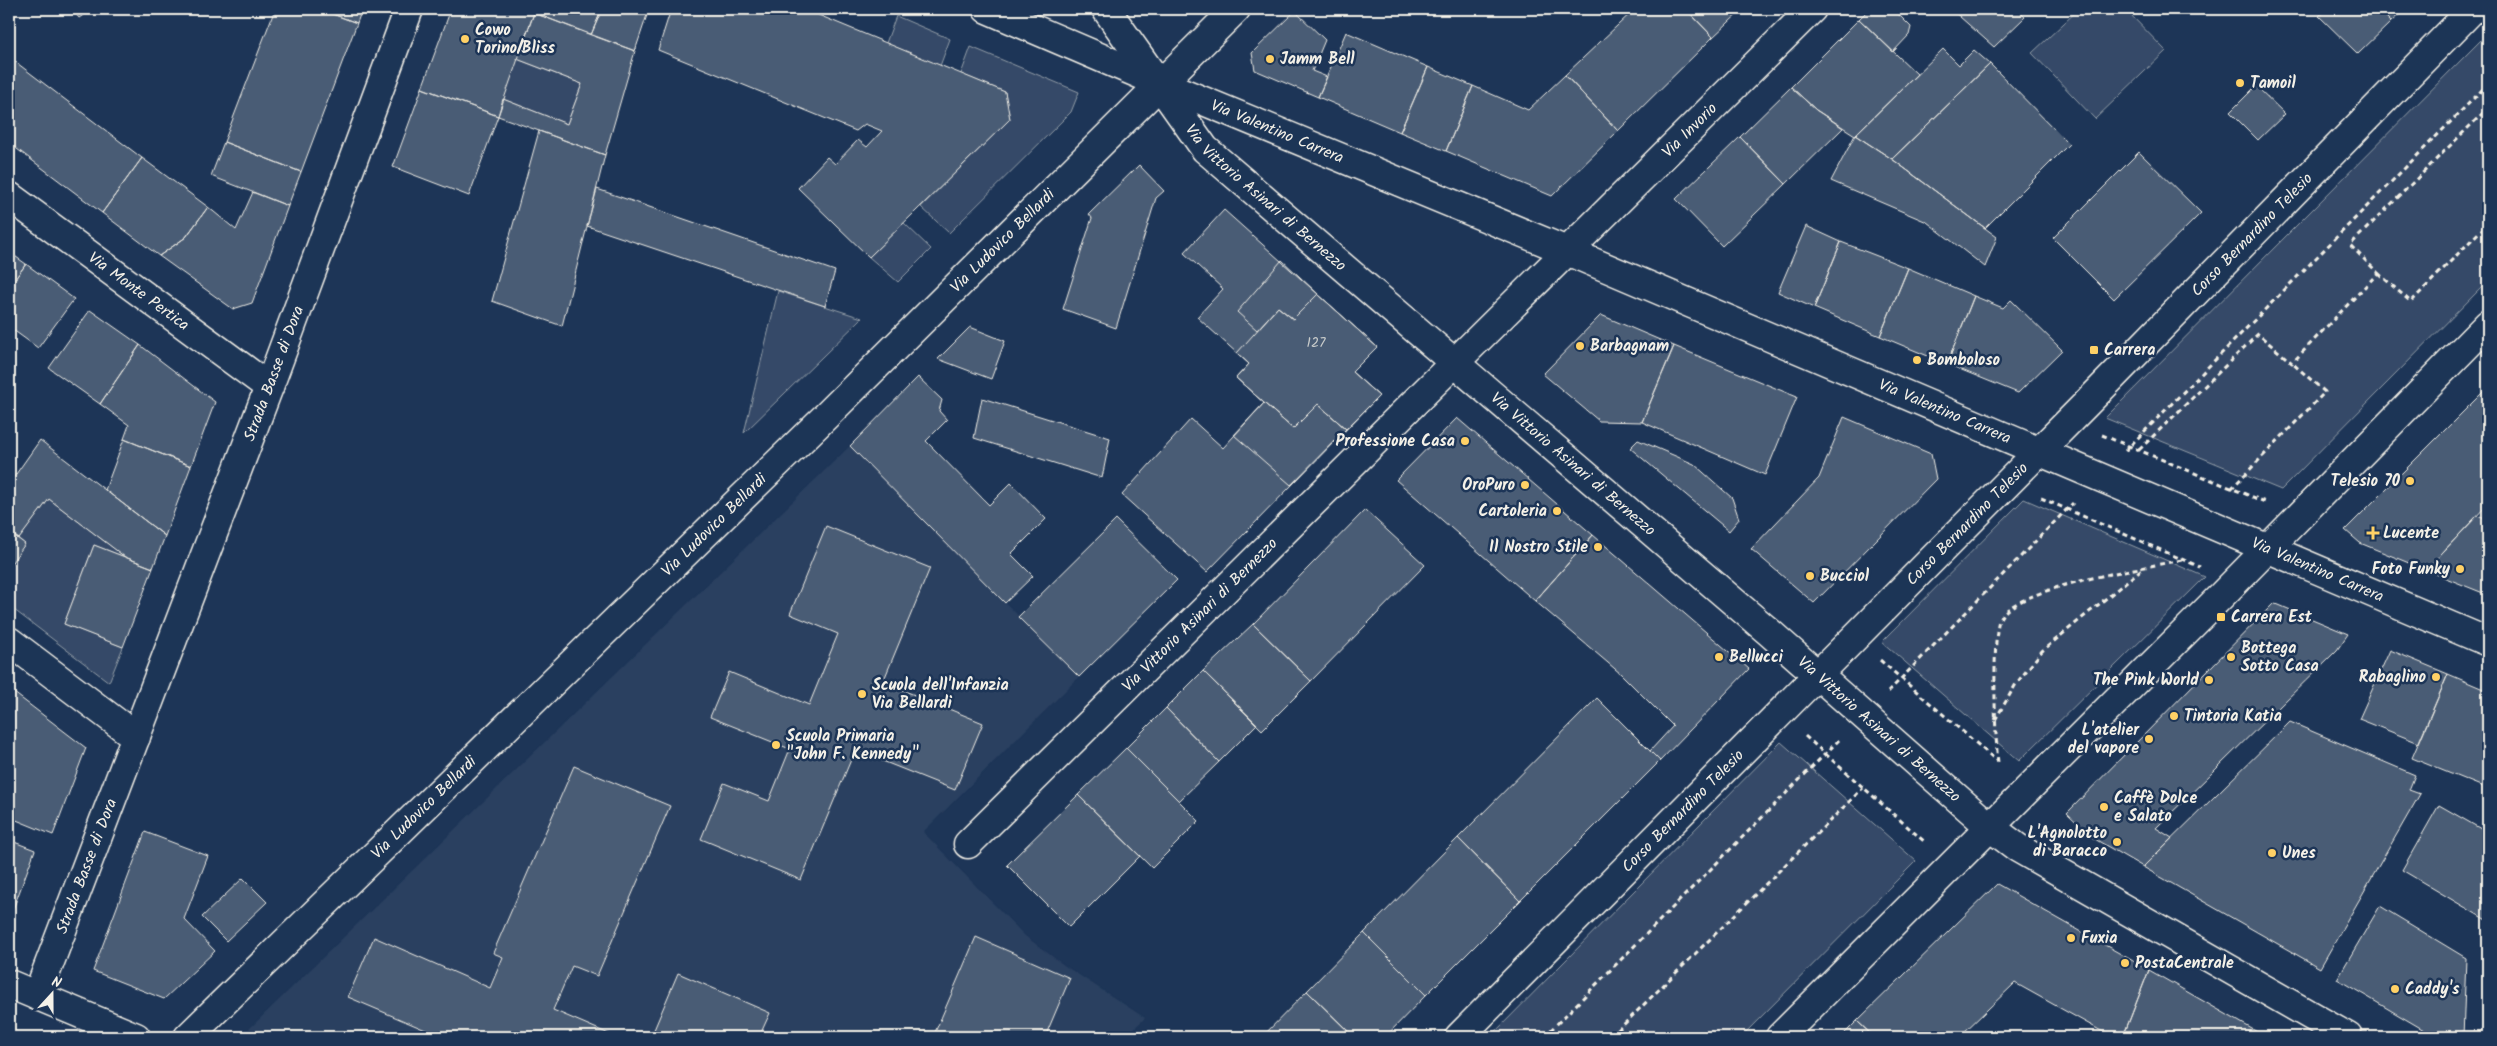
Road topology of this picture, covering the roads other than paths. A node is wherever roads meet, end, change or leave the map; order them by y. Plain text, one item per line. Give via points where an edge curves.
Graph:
1 (409, 9) edge
2 (987, 9) edge
3 (1106, 9) edge
4 (1236, 9) edge
5 (1812, 9) edge
6 (2473, 9) edge
7 (1160, 83) junction
8 (9, 196) edge
9 (1567, 251) junction
10 (2488, 324) edge
11 (1453, 362) junction
12 (268, 387) junction
13 (2038, 451) junction
14 (2267, 550) junction
15 (9, 641) edge
16 (2488, 642) edge
17 (1818, 675) junction
18 (136, 737) junction
19 (1990, 827) junction
20 (968, 844) dead end
21 (9, 984) edge
22 (37, 996) junction
23 (136, 1037) edge
24 (188, 1037) edge
25 (1459, 1037) edge
26 (1780, 1037) edge
27 (2348, 1037) edge

1 - 12 street, Strada Basse di Dora
2 - 7 street, Via Valentino Carrera
3 - 7 street, Via Vittorio Asinari di Bernezzo
4 - 7 street, Via Ludovico Bellardi
5 - 9 street, Via Invorio
6 - 13 street, Corso Bernardino Telesio
7 - 9 street, Via Valentino Carrera
7 - 11 street, Via Vittorio Asinari di Bernezzo via 1205,149
7 - 24 street, Via Ludovico Bellardi via 826,416
8 - 12 street, Via Monte Pertica
9 - 11 street
9 - 13 street, Via Valentino Carrera
10 - 14 street
11 - 17 street, Via Vittorio Asinari di Bernezzo
11 - 20 street, Via Vittorio Asinari di Bernezzo
12 - 18 street, Strada Basse di Dora
13 - 14 street, Via Valentino Carrera
13 - 17 street, Corso Bernardino Telesio
14 - 16 street, Via Valentino Carrera
14 - 19 street
15 - 18 street
17 - 19 street, Via Vittorio Asinari di Bernezzo
17 - 25 street, Corso Bernardino Telesio
18 - 22 street, Strada Basse di Dora
19 - 26 street
19 - 27 street, Via Vittorio Asinari di Bernezzo via 2018,848
21 - 22 street
22 - 23 street

